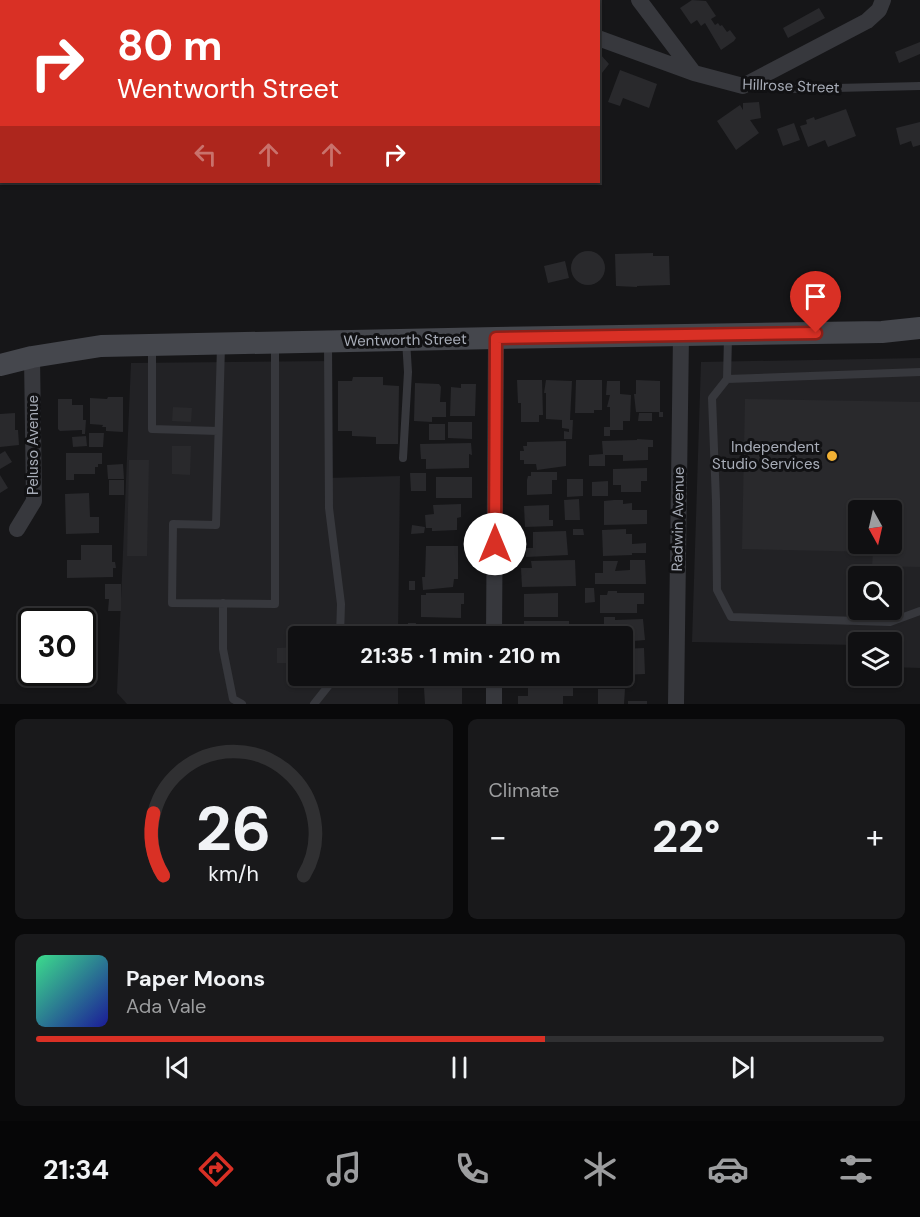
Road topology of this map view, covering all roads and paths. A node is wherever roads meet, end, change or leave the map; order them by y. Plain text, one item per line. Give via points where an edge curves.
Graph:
1 (639, 0) edge
2 (883, 0) edge
3 (600, 39) edge
4 (694, 73) junction
5 (742, 86) junction
6 (920, 86) edge
7 (920, 328) edge
8 (728, 334) junction
9 (681, 335) junction
10 (496, 338) junction
11 (406, 340) junction
12 (328, 341) junction
13 (274, 342) junction
14 (221, 344) junction
15 (152, 345) junction
16 (32, 357) junction
17 (0, 365) edge
18 (920, 372) edge
19 (727, 379) junction
20 (218, 431) junction
21 (403, 458) dead end
22 (17, 529) dead end
23 (223, 603) junction
24 (920, 611) edge
25 (340, 626) edge
26 (494, 626) edge
27 (328, 686) edge
28 (494, 686) edge
29 (242, 704) edge
30 (314, 704) edge
31 (494, 704) edge
32 (676, 704) edge

1 - 4 street
2 - 5 street via 867,21
3 - 4 street, Hillrose Street
4 - 5 street, Hillrose Street
5 - 6 lane, Hillrose Street
7 - 8 main road, Wentworth Street
8 - 9 main road, Wentworth Street
8 - 19 lane
9 - 10 main road, Wentworth Street
9 - 32 street, Radwin Avenue
10 - 11 main road, Wentworth Street
10 - 26 street
11 - 12 main road, Wentworth Street
11 - 21 lane
12 - 13 main road, Wentworth Street
12 - 25 lane via 329,508
13 - 14 main road, Wentworth Street
13 - 23 lane via 275,604
14 - 15 main road, Wentworth Street
14 - 20 lane
15 - 16 main road, Wentworth Street via 101,346
15 - 20 lane via 152,429
16 - 17 main road, Wentworth Street
16 - 22 street, Peluso Avenue via 34,501
18 - 19 lane
19 - 24 lane via 712,398 717,590 731,617 890,622
20 - 23 lane via 216,525 173,524 172,603
23 - 29 lane via 223,649 234,699
27 - 30 lane
28 - 31 street

